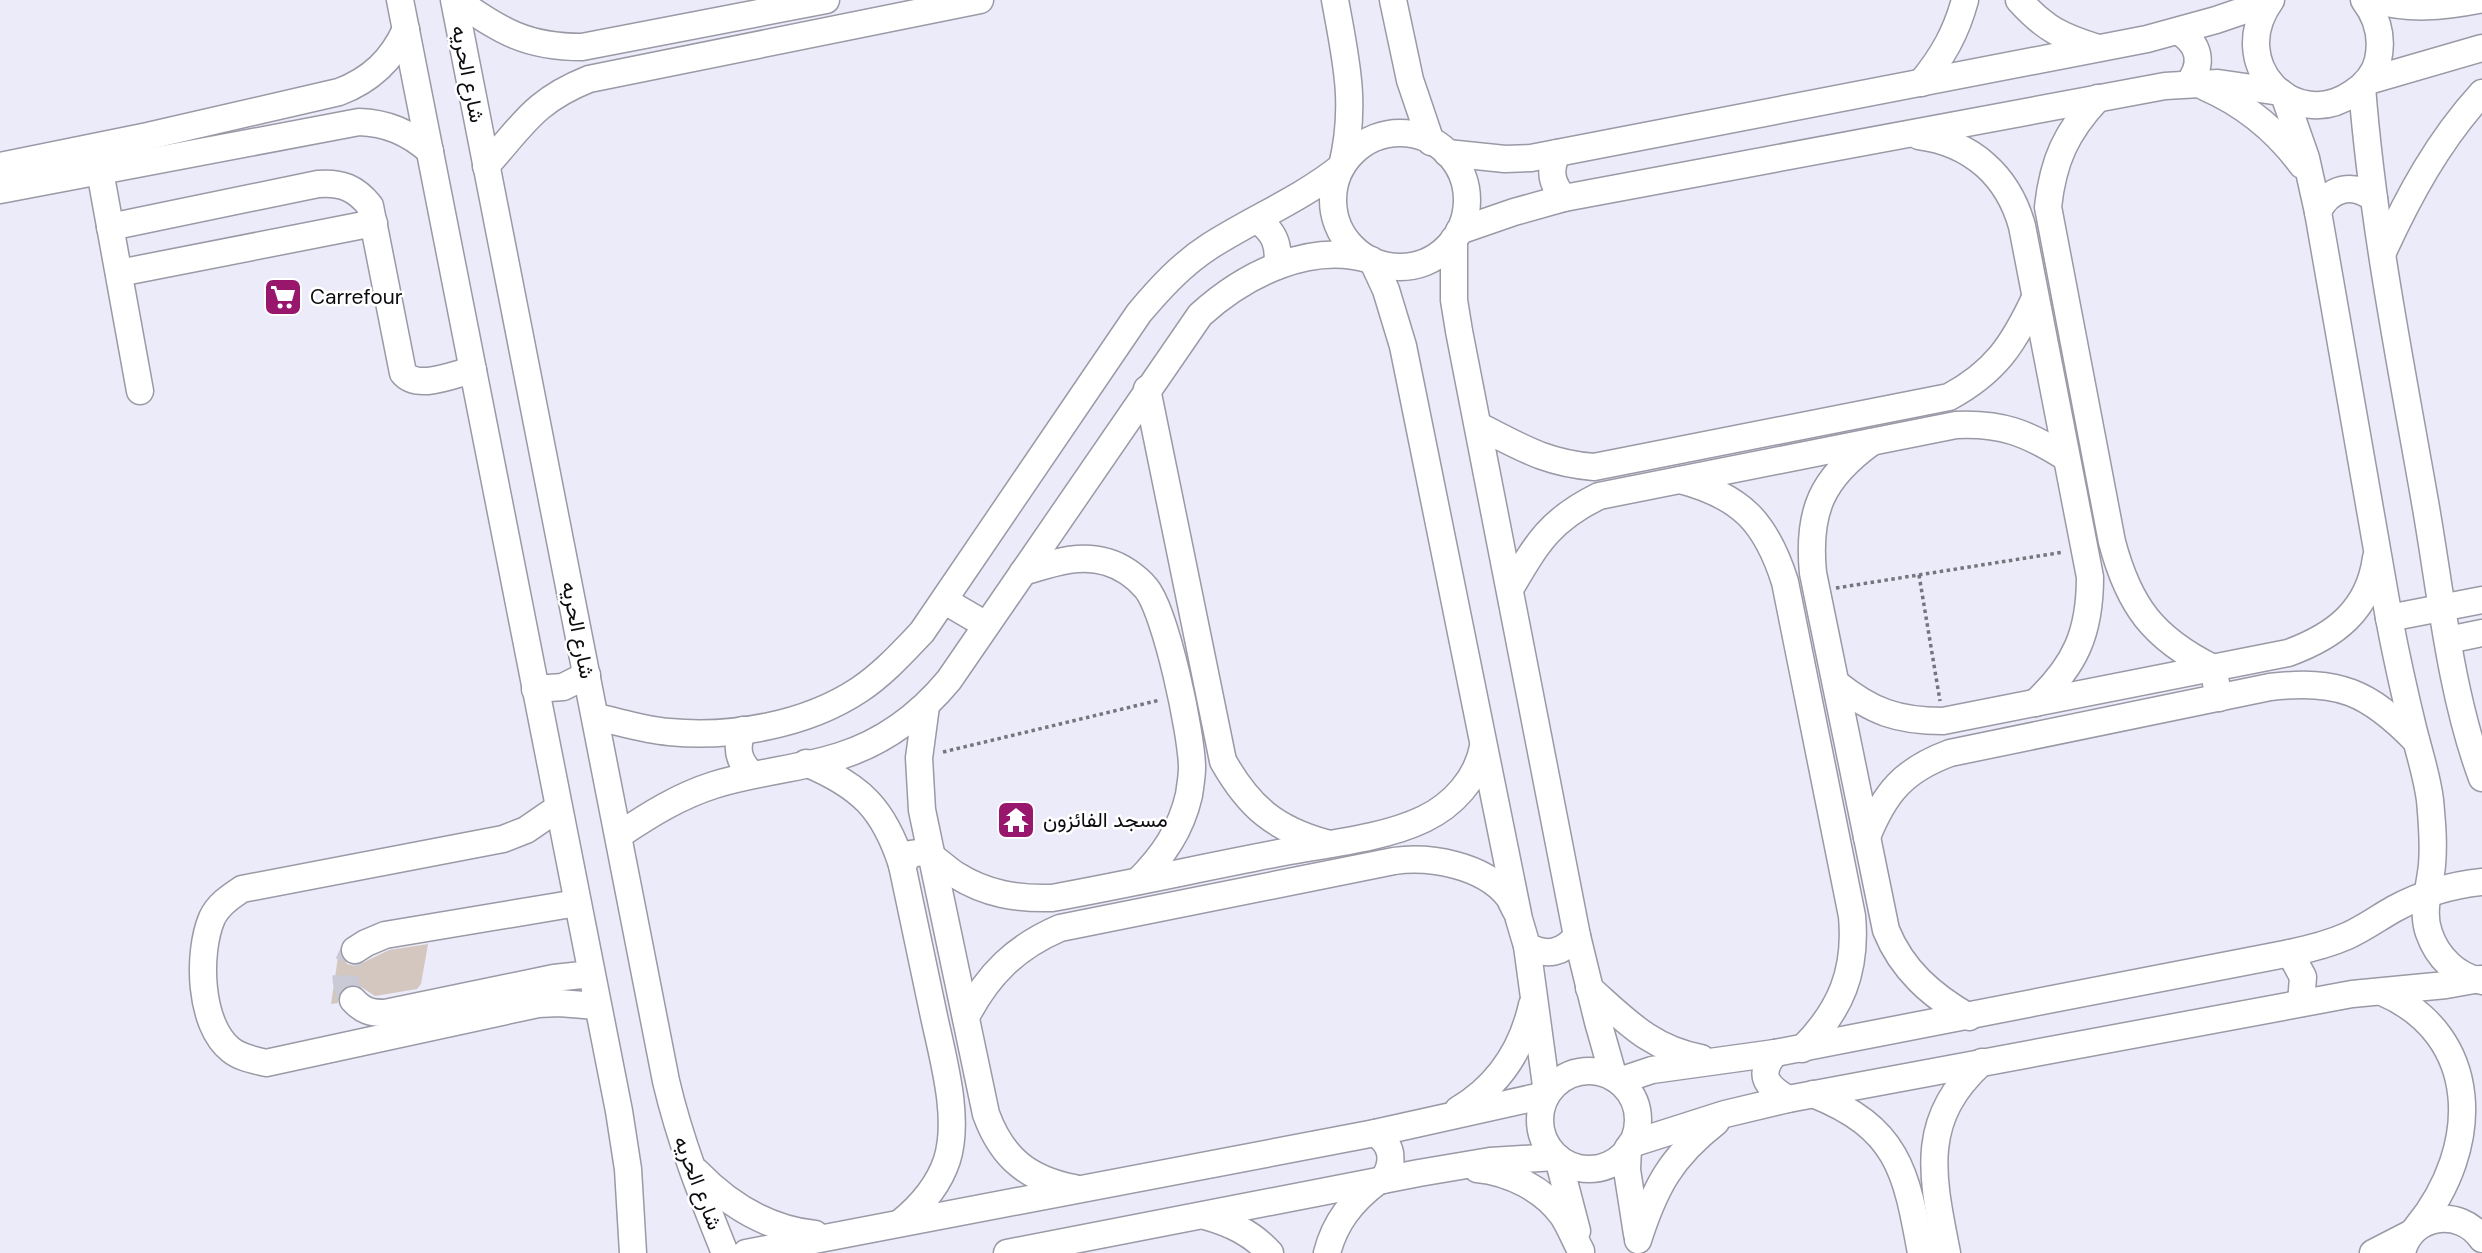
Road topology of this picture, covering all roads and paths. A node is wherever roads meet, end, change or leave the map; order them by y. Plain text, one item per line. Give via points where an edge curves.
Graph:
1 (400, 0) edge
2 (455, 0) edge
3 (826, 0) edge
4 (980, 0) edge
5 (1335, 0) edge
6 (1393, 0) edge
7 (1965, 0) edge
8 (2019, 0) edge
9 (2215, 0) edge
10 (2364, 0) edge
11 (2374, 0) edge
12 (2478, 0) edge
13 (2270, 1) edge
14 (769, 6) edge
15 (732, 9) edge
16 (406, 29) junction
17 (2183, 30) junction
18 (582, 47) junction
19 (2100, 48) junction
20 (2482, 48) edge
21 (589, 79) junction
22 (1922, 83) junction
23 (2193, 83) junction
24 (2365, 84) junction
25 (2482, 93) edge
26 (2282, 94) junction
27 (2098, 98) junction
28 (1911, 134) junction
29 (1439, 147) junction
30 (430, 151) junction
31 (1557, 153) junction
32 (0, 166) edge
33 (59, 166) junction
34 (486, 166) junction
35 (1342, 167) junction
36 (100, 171) junction
37 (2311, 177) junction
38 (0, 190) edge
39 (1564, 198) junction
40 (2374, 199) junction
41 (2048, 207) junction
42 (2017, 211) junction
43 (2318, 212) junction
44 (1257, 220) junction
45 (373, 223) junction
46 (110, 228) junction
47 (1457, 235) junction
48 (2383, 252) junction
49 (1372, 261) junction
50 (1277, 266) junction
51 (119, 273) junction
52 (2035, 298) junction
53 (473, 370) junction
54 (1147, 389) junction
55 (140, 391) dead end
56 (1949, 397) junction
57 (1956, 425) junction
58 (1479, 426) junction
59 (1872, 442) junction
60 (2066, 457) junction
61 (1594, 467) junction
62 (1680, 480) junction
63 (1600, 496) junction
64 (1810, 544) junction
65 (2378, 545) junction
66 (2084, 549) junction
67 (1776, 552) junction
68 (1023, 572) junction
69 (2120, 573) junction
70 (1920, 575) junction
71 (2090, 577) junction
72 (1510, 589) junction
73 (1817, 591) junction
74 (2482, 600) edge
75 (945, 601) junction
76 (2443, 607) junction
77 (2389, 618) junction
78 (986, 625) junction
79 (2482, 633) edge
80 (2448, 640) junction
81 (2213, 668) junction
82 (587, 675) junction
83 (1836, 683) junction
84 (535, 690) junction
85 (1179, 695) junction
86 (2219, 698) junction
87 (2035, 703) junction
88 (926, 706) junction
89 (596, 717) junction
90 (1943, 721) junction
91 (743, 730) junction
92 (2416, 741) junction
93 (1483, 746) junction
94 (1950, 753) junction
95 (919, 758) junction
96 (1223, 761) junction
97 (806, 763) junction
98 (1192, 768) junction
99 (752, 774) junction
100 (2482, 778) edge
101 (558, 808) junction
102 (1404, 827) junction
103 (619, 835) junction
104 (1867, 837) junction
105 (1328, 844) junction
106 (932, 858) junction
107 (1411, 859) junction
108 (902, 865) junction
109 (1138, 881) junction
110 (2482, 883) edge
111 (2428, 894) junction
112 (1052, 898) junction
113 (577, 903) junction
114 (1519, 919) junction
115 (1060, 928) junction
116 (1886, 930) junction
117 (1577, 936) junction
118 (1854, 937) junction
119 (1527, 946) junction
120 (355, 950) dead end
121 (2290, 953) junction
122 (591, 974) junction
123 (2480, 980) edge
124 (1589, 988) junction
125 (2377, 990) junction
126 (1534, 996) junction
127 (353, 1000) dead end
128 (2301, 1003) junction
129 (597, 1006) junction
130 (966, 1017) junction
131 (1969, 1017) junction
132 (1802, 1049) junction
133 (973, 1051) junction
134 (1776, 1054) junction
135 (942, 1057) junction
136 (1713, 1060) junction
137 (1982, 1062) junction
138 (1617, 1079) junction
139 (1546, 1094) junction
140 (1800, 1096) junction
141 (1725, 1114) junction
142 (1447, 1116) junction
143 (1375, 1133) junction
144 (1630, 1146) junction
145 (1557, 1157) junction
146 (689, 1164) junction
147 (1455, 1167) junction
148 (1380, 1181) junction
149 (1935, 1183) junction
150 (1909, 1188) junction
151 (1079, 1189) junction
152 (1203, 1215) junction
153 (899, 1224) junction
154 (2410, 1238) edge
155 (2482, 1238) edge
156 (845, 1240) edge
157 (1638, 1247) edge
158 (1949, 1249) edge
159 (1582, 1252) edge
160 (633, 1253) edge
161 (725, 1253) edge
162 (746, 1253) edge
163 (1007, 1253) edge
164 (1270, 1253) edge
165 (1327, 1253) edge
166 (1921, 1253) edge
167 (2373, 1253) edge

1 - 16 street
2 - 18 street via 504,32 529,42
2 - 34 street, شارع الحريه
3 - 14 street
4 - 21 street
5 - 35 street via 1351,111
6 - 29 street via 1410,80
7 - 22 street via 1942,58
8 - 19 street via 2037,20 2067,38
9 - 17 street
10 - 24 street via 2379,27 2381,46
11 - 12 street via 2416,8
13 - 17 street
13 - 26 street via 2259,20 2257,60
14 - 15 street
15 - 18 street
16 - 30 street
16 - 33 street via 380,69 339,92
17 - 19 street
17 - 23 street via 2198,54
18 - 21 street via 579,68
19 - 22 street
20 - 24 street
21 - 34 street via 542,103
22 - 31 street
23 - 26 street via 2239,85
23 - 27 street
23 - 37 street via 2223,95 2272,130
24 - 26 street via 2344,100 2324,105
24 - 40 street
25 - 48 street via 2436,151
26 - 37 street
27 - 28 street
27 - 41 street via 2067,137 2050,183
28 - 39 street
28 - 42 street via 1965,149 2005,186
29 - 31 street via 1505,159
29 - 35 street via 1416,136 1382,136 1366,142
29 - 47 street via 1462,176 1466,190
30 - 36 street via 390,126 359,122
30 - 53 street
31 - 39 street via 1552,177
32 - 33 street
33 - 36 street
33 - 38 street
34 - 82 street, شارع الحريه
35 - 44 street
35 - 49 street via 1335,184 1335,220 1343,237
36 - 46 street
37 - 43 street
39 - 47 street
40 - 43 street via 2348,188 2329,195
40 - 48 street
41 - 42 street via 2032,201
41 - 69 street
42 - 52 street
43 - 65 street
44 - 50 street via 1273,234
44 - 75 street via 1183,266 1139,313
45 - 46 street via 363,197 342,184 330,183
45 - 51 street
45 - 53 street via 403,373 417,382
46 - 51 street
47 - 49 street via 1444,251 1417,265
47 - 58 street via 1454,300
48 - 76 street
49 - 50 street via 1351,254 1327,255
49 - 93 street via 1387,290 1403,346
50 - 54 street via 1250,278 1200,315
51 - 55 street
52 - 56 street via 2008,349 1982,377
52 - 60 street
53 - 84 street
54 - 68 street
54 - 96 street
56 - 57 street via 1958,407
56 - 61 street
57 - 59 street
57 - 60 street via 2018,431
58 - 61 street via 1547,459
58 - 72 street
59 - 62 street
59 - 64 street via 1835,475 1822,496
60 - 66 street
61 - 63 street via 1585,483 1590,492
62 - 63 street
62 - 67 street via 1715,492 1746,512
63 - 72 street via 1556,522
64 - 67 street via 1791,539
64 - 73 street
65 - 77 street
65 - 81 street via 2374,575 2361,603 2341,625 2316,643 2288,653
66 - 70 path
66 - 71 street
67 - 118 street
68 - 78 street
68 - 85 street via 1082,558 1106,561 1129,572 1147,589 1159,611
69 - 71 street via 2107,583
69 - 81 street via 2147,620 2188,655
70 - 73 path
70 - 90 path
71 - 87 street via 2084,634 2056,683
72 - 117 street
73 - 83 street
74 - 76 street
75 - 78 street
75 - 91 street via 893,664 859,690 820,711
76 - 77 street
76 - 80 street
77 - 92 street
78 - 88 street
79 - 80 street
80 - 100 street
81 - 86 street
81 - 87 street
82 - 84 street via 562,687
82 - 89 street, شارع الحريه
83 - 90 street via 1885,714
83 - 104 street
84 - 101 street
85 - 95 path
85 - 98 street
86 - 92 street via 2284,685 2324,685 2374,703
86 - 94 street
87 - 90 street
88 - 95 street
88 - 97 street via 871,744
89 - 91 street via 668,732
89 - 103 street, شارع الحريه
90 - 94 street via 1940,735
91 - 99 street via 740,759
92 - 111 street via 2432,830
93 - 102 street via 1479,765 1448,804
93 - 114 street
94 - 104 street via 1907,775 1889,793
95 - 106 street
96 - 98 street via 1210,772
96 - 105 street via 1237,785 1265,815 1301,836
97 - 99 street
97 - 108 street via 834,775 865,798 893,837
98 - 109 street via 1182,818 1156,863
99 - 103 street via 682,797
101 - 113 street
101 - 129 street via 503,839 242,889 225,900 212,917 203,970 205,998 219,1037 232,1051 266,1063 538,1004
102 - 105 street
102 - 107 street via 1415,841
103 - 146 street, شارع الحريه via 666,1082
104 - 116 street
105 - 109 street
106 - 108 street via 915,852
106 - 112 street via 976,887 1001,895
106 - 130 street
107 - 114 street via 1463,867 1487,879 1507,895
107 - 115 street
108 - 135 street
109 - 112 street
110 - 111 street
111 - 121 street via 2347,936
111 - 123 street via 2428,930 2434,947 2453,967
112 - 115 street via 1048,915
113 - 120 street via 385,935
113 - 122 street
114 - 119 street
115 - 130 street via 1004,962
116 - 118 street via 1873,943
116 - 131 street via 1908,970
117 - 119 street via 1560,951 1537,952
117 - 124 street
118 - 132 street via 1846,984 1836,1008
119 - 126 street
121 - 128 street via 2303,976
121 - 131 street
122 - 127 street via 385,1013 362,1010
122 - 129 street
123 - 125 street
124 - 136 street via 1658,1045
124 - 138 street
125 - 128 street
125 - 154 street via 2420,1009 2442,1028 2460,1051 2472,1078 2474,1105 2464,1160 2452,1185
126 - 139 street
126 - 142 street via 1515,1055 1474,1101
128 - 137 street
129 - 160 street via 625,1150
130 - 133 street
131 - 132 street
132 - 134 street
133 - 135 street via 955,1062
133 - 151 street via 994,1138 1031,1174
134 - 136 street
134 - 140 street via 1767,1065 1766,1079 1773,1090
135 - 153 street via 952,1132 947,1159 937,1185
136 - 138 street
137 - 140 street
137 - 149 street via 1947,1102 1938,1129
138 - 139 street via 1577,1072
138 - 144 street via 1637,1110
139 - 142 street
139 - 145 street via 1540,1128
140 - 141 street
140 - 150 street via 1839,1105 1863,1120 1898,1162
141 - 144 street
141 - 157 street via 1694,1139 1668,1169 1650,1203
142 - 143 street
143 - 148 street via 1391,1154 1389,1172
143 - 151 street
144 - 145 street via 1601,1167 1578,1167
144 - 157 street via 1628,1170
145 - 147 street
145 - 159 street
146 - 156 street via 739,1208 801,1232
146 - 161 street, شارع الحريه
147 - 148 street
147 - 159 street via 1495,1170 1533,1187 1562,1215
148 - 152 street
148 - 165 street via 1342,1216
149 - 150 street via 1920,1177
149 - 158 street
150 - 166 street
151 - 153 street
152 - 163 street
152 - 164 street via 1250,1234
153 - 156 street
154 - 155 street via 2426,1222 2448,1218 2469,1225
154 - 167 street
156 - 162 street

